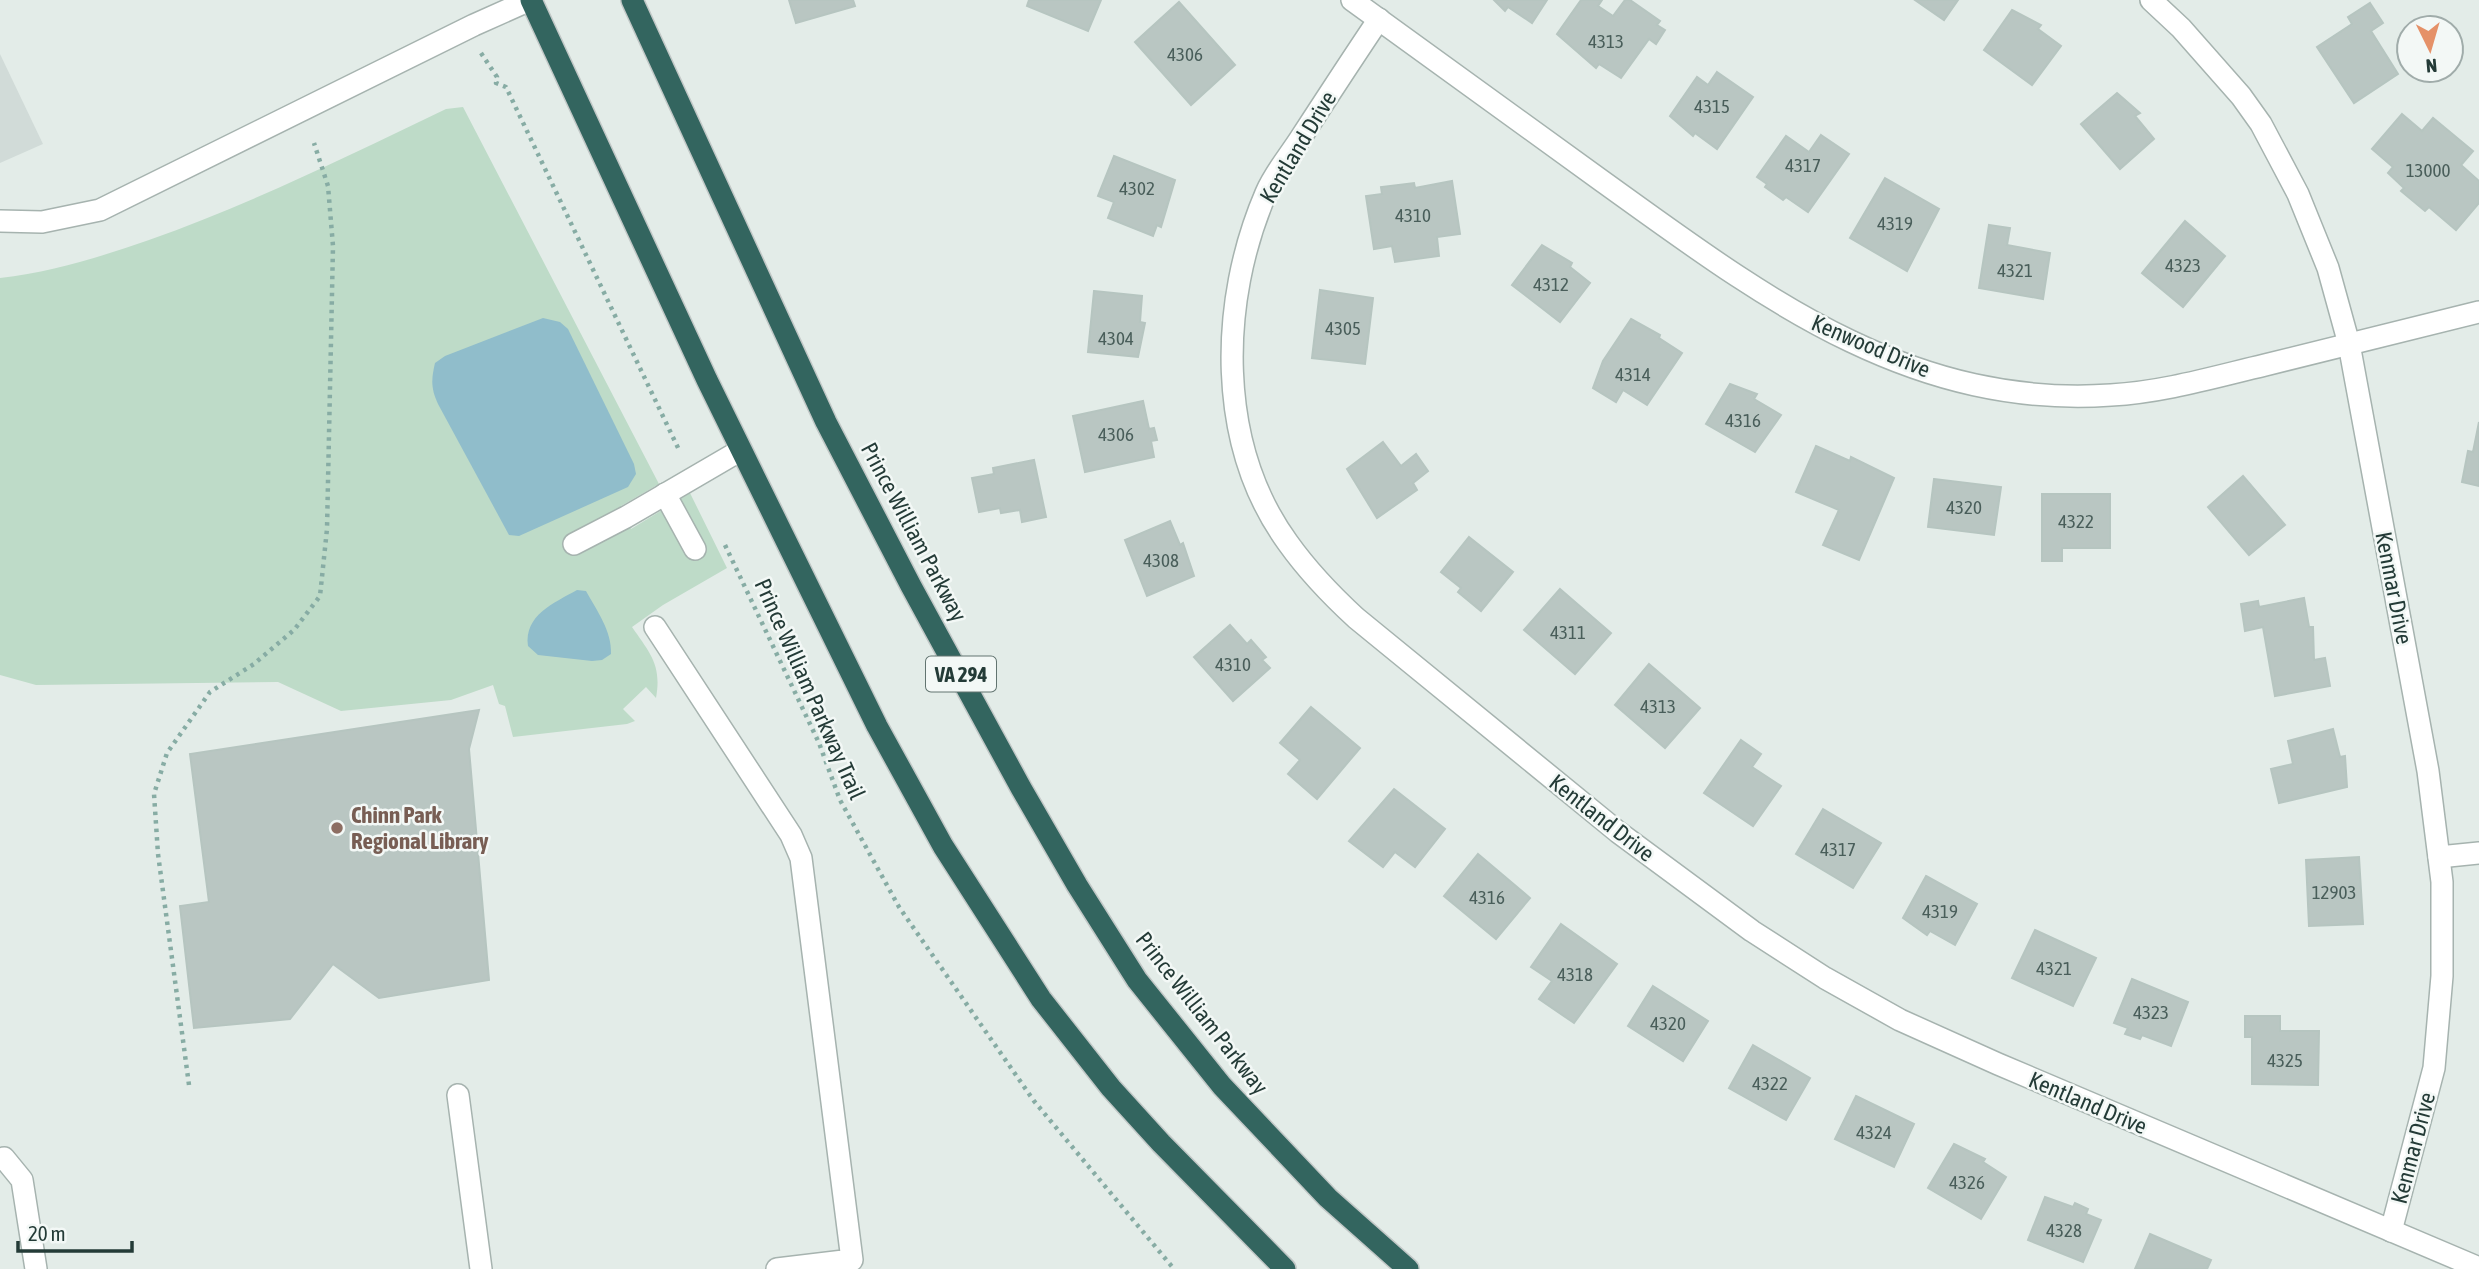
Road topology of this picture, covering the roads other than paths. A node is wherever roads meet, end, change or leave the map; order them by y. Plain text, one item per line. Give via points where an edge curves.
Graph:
1 (531, 0) edge
2 (632, 0) edge
3 (1352, 0) edge
4 (2151, 0) edge
5 (1378, 19) junction
6 (0, 222) edge
7 (2479, 312) edge
8 (2349, 344) junction
9 (741, 450) junction
10 (665, 494) junction
11 (574, 544) dead end
12 (695, 549) dead end
13 (655, 626) dead end
14 (2479, 853) edge
15 (2440, 857) junction
16 (458, 1095) dead end
17 (0, 1159) edge
18 (2391, 1231) junction
19 (2479, 1268) edge
20 (36, 1269) edge
21 (481, 1269) edge
22 (777, 1269) edge
23 (1285, 1269) edge
24 (1408, 1269) edge

1 - 6 street via 100,210 42,222
1 - 9 highway
2 - 24 highway, Prince William Parkway / VA 294 via 826,422 1077,885 1138,980 1222,1086 1328,1198
3 - 5 street, Kenwood Drive
4 - 8 street, Kenmar Drive via 2181,28 2261,124 2298,194 2328,268
5 - 8 street, Kenwood Drive via 1766,296 1849,342 1909,367 1988,388 2110,396 2164,389
5 - 18 street, Kentland Drive via 1267,190 1238,280 1232,340 1244,446 1259,491 1287,541 1322,587 1618,832 1752,932 1825,978 1900,1020 1998,1065
7 - 8 street, Kenwood Drive
8 - 15 street, Kenmar Drive
9 - 10 street
9 - 23 highway via 877,726 943,846 1041,999 1111,1088
10 - 11 street
10 - 12 street
13 - 22 street via 791,835 801,858 852,1260
14 - 15 street
15 - 18 street, Kenmar Drive via 2442,976 2434,1068
16 - 21 street
17 - 20 street via 22,1180
18 - 19 street, Kentland Drive

